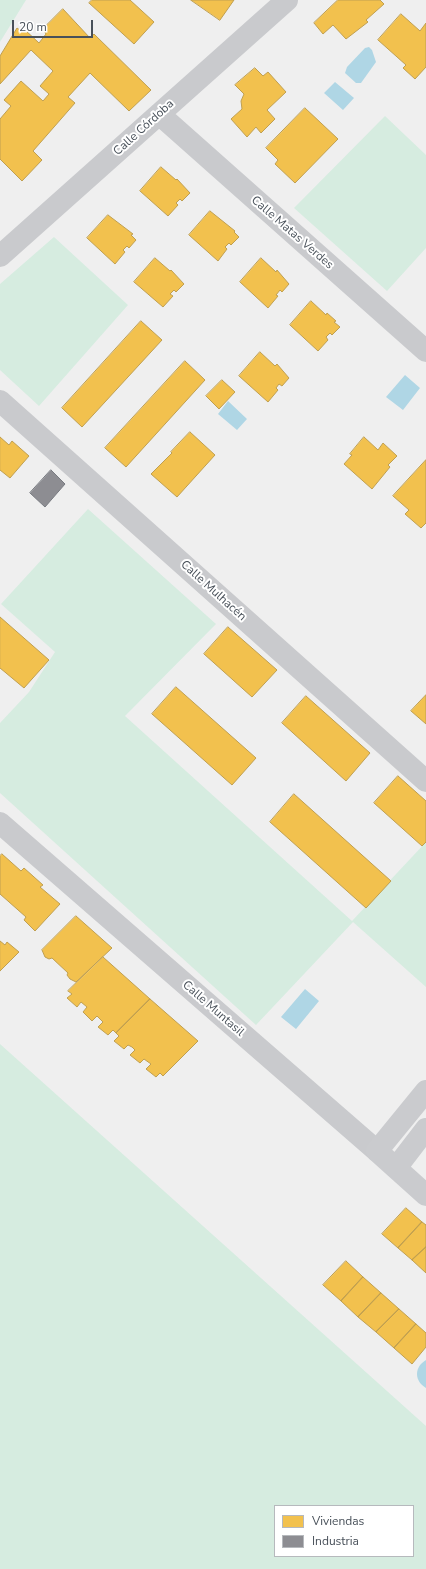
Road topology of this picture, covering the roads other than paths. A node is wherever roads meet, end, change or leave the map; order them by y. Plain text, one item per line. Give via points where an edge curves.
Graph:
1 (287, 0) edge
2 (159, 114) junction
3 (0, 256) edge
4 (426, 351) edge
5 (0, 400) edge
6 (426, 781) edge
7 (0, 823) edge
8 (426, 1091) edge
9 (426, 1129) edge
10 (377, 1151) junction
11 (396, 1168) junction
12 (426, 1195) edge

1 - 2 street, Calle Córdoba
2 - 3 street, Calle Córdoba
2 - 4 street, Calle Matas Verdes
5 - 6 street, Calle Mulhacén
7 - 10 street, Calle Muntasil
8 - 10 street
9 - 11 street
10 - 11 street, Calle Muntasil
11 - 12 street, Calle Muntasil

